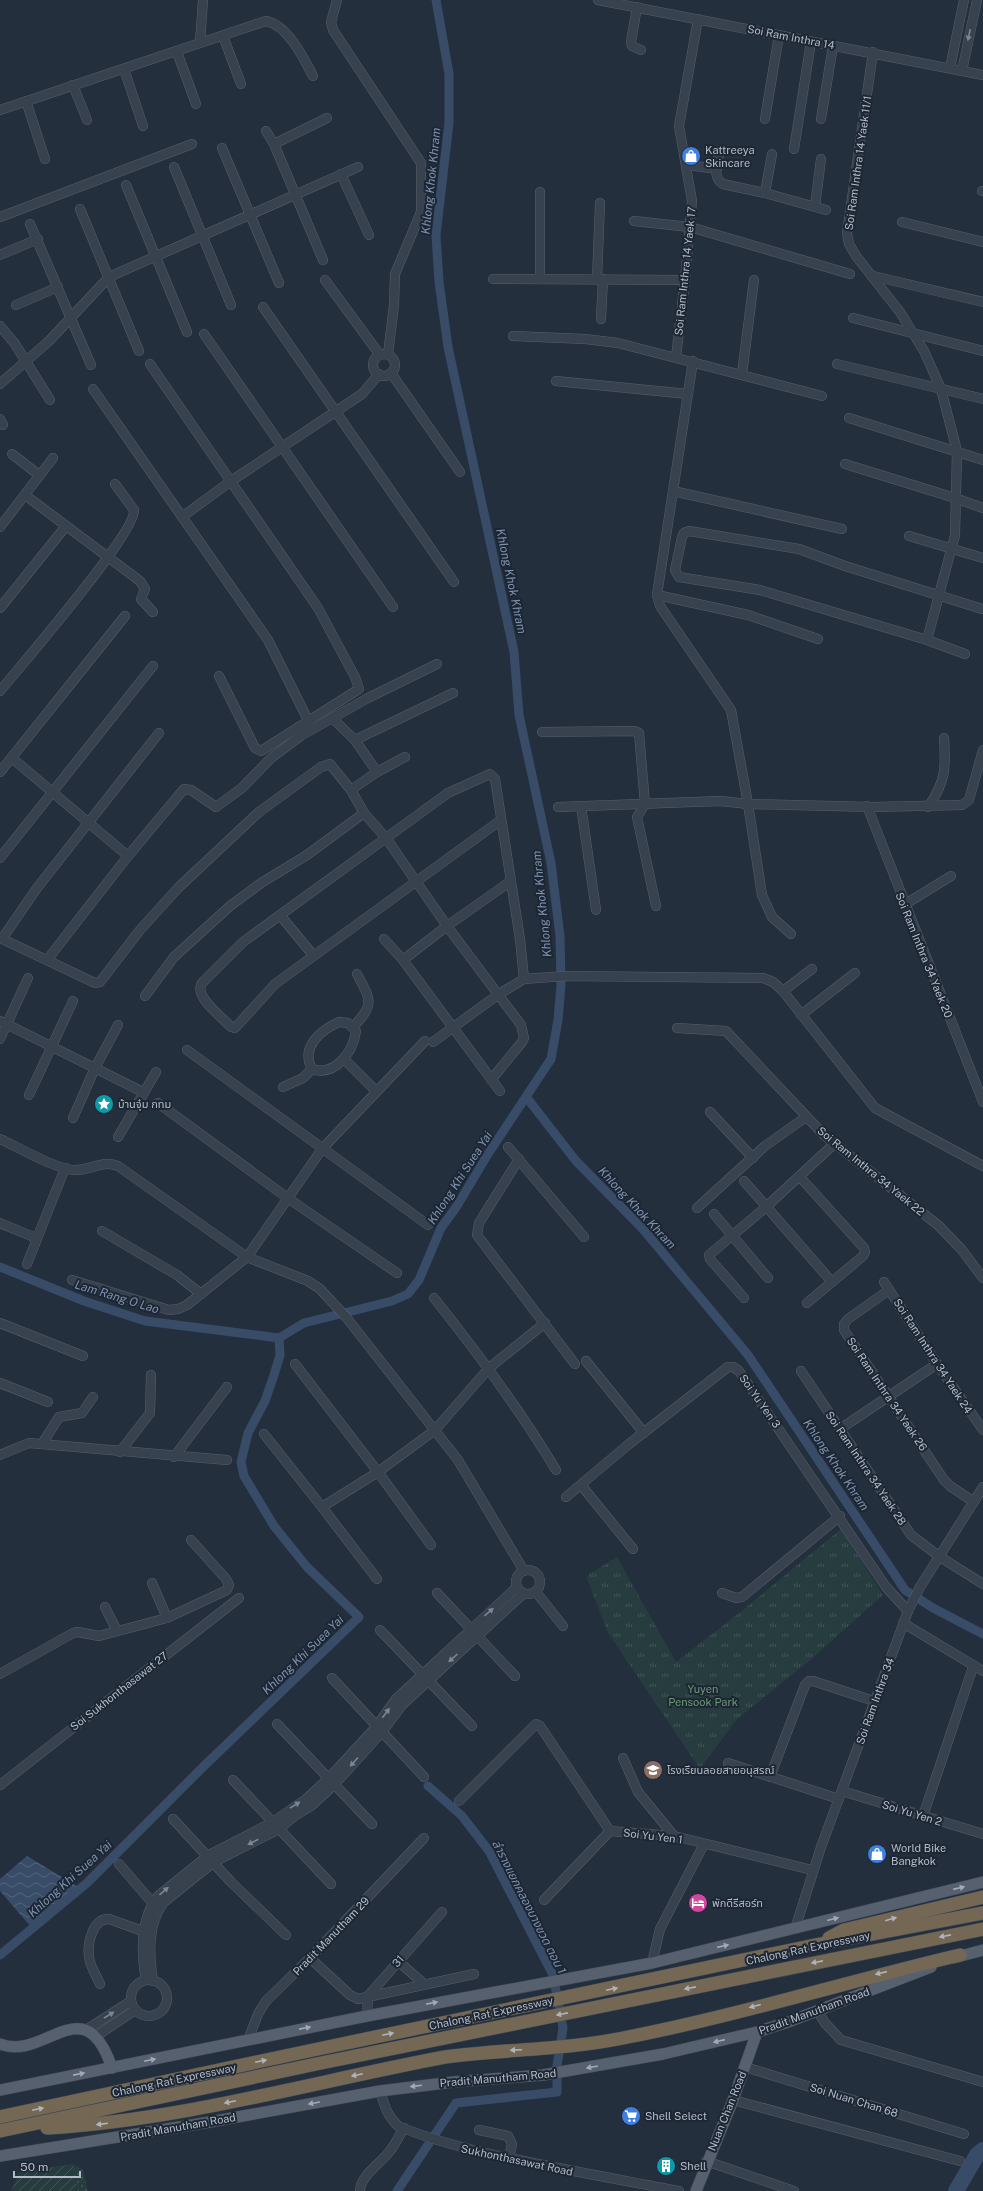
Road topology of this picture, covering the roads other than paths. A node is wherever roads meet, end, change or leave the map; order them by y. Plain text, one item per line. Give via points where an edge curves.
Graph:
1 (203, 0) edge
2 (337, 0) edge
3 (598, 0) edge
4 (964, 0) edge
5 (977, 0) edge
6 (617, 2) edge
7 (638, 7) junction
8 (698, 19) junction
9 (779, 35) junction
10 (223, 36) junction
11 (811, 42) junction
12 (200, 43) junction
13 (833, 46) junction
14 (641, 50) dead end
15 (177, 52) junction
16 (873, 52) junction
17 (950, 68) junction
18 (124, 69) junction
19 (962, 71) junction
20 (983, 75) edge
21 (313, 76) dead end
22 (241, 84) dead end
23 (73, 85) junction
24 (26, 101) junction
25 (196, 104) dead end
26 (0, 110) edge
27 (327, 118) dead end
28 (765, 119) dead end
29 (821, 119) dead end
30 (87, 120) dead end
31 (143, 126) dead end
32 (266, 131) dead end
33 (192, 144) dead end
34 (274, 144) junction
35 (222, 148) dead end
36 (794, 149) dead end
37 (720, 150) dead end
38 (772, 154) dead end
39 (45, 159) dead end
40 (821, 160) dead end
41 (687, 165) junction
42 (174, 167) dead end
43 (358, 167) dead end
44 (717, 169) junction
45 (341, 174) junction
46 (126, 185) dead end
47 (540, 192) dead end
48 (766, 193) junction
49 (296, 196) junction
50 (600, 203) dead end
51 (815, 207) junction
52 (80, 209) dead end
53 (826, 210) dead end
54 (250, 216) junction
55 (0, 217) edge
56 (634, 221) dead end
57 (902, 222) dead end
58 (30, 224) dead end
59 (690, 227) junction
60 (202, 235) junction
61 (369, 235) dead end
62 (38, 240) junction
63 (983, 242) edge
64 (0, 255) edge
65 (156, 256) junction
66 (323, 260) dead end
67 (850, 274) dead end
68 (873, 276) junction
69 (109, 278) junction
70 (493, 279) dead end
71 (540, 279) junction
72 (600, 279) junction
73 (325, 280) dead end
74 (686, 280) junction
75 (754, 280) dead end
76 (279, 283) dead end
77 (58, 287) junction
78 (983, 302) edge
79 (16, 305) dead end
80 (231, 306) dead end
81 (263, 307) dead end
82 (71, 318) junction
83 (853, 318) dead end
84 (601, 320) dead end
85 (0, 326) edge
86 (187, 332) dead end
87 (204, 334) dead end
88 (914, 334) junction
89 (513, 336) dead end
90 (139, 351) dead end
91 (983, 351) edge
92 (384, 354) junction
93 (676, 357) junction
94 (26, 360) junction
95 (693, 361) junction
96 (91, 364) dead end
97 (150, 364) dead end
98 (837, 364) dead end
99 (391, 373) junction
100 (379, 374) junction
101 (742, 374) junction
102 (556, 381) dead end
103 (0, 384) edge
104 (941, 389) junction
105 (92, 390) dead end
106 (688, 394) junction
107 (822, 396) dead end
108 (983, 399) edge
109 (50, 400) dead end
110 (335, 411) junction
111 (850, 418) dead end
112 (956, 444) junction
113 (283, 446) junction
114 (12, 454) dead end
115 (53, 458) dead end
116 (983, 460) edge
117 (845, 464) dead end
118 (460, 472) dead end
119 (39, 475) junction
120 (231, 481) junction
121 (115, 484) dead end
122 (673, 491) junction
123 (25, 495) junction
124 (955, 498) junction
125 (983, 508) edge
126 (182, 517) junction
127 (66, 526) junction
128 (0, 527) edge
129 (842, 529) dead end
130 (909, 536) dead end
131 (952, 547) junction
132 (109, 557) junction
133 (983, 558) edge
134 (454, 582) dead end
135 (657, 595) junction
136 (940, 596) junction
137 (0, 608) edge
138 (393, 608) dead end
139 (982, 609) dead end
140 (153, 612) dead end
141 (125, 616) dead end
142 (818, 639) dead end
143 (927, 640) junction
144 (965, 654) dead end
145 (438, 664) dead end
146 (153, 666) dead end
147 (218, 676) dead end
148 (0, 691) edge
149 (453, 693) dead end
150 (332, 718) junction
151 (308, 720) junction
152 (542, 732) dead end
153 (159, 733) dead end
154 (944, 738) dead end
155 (355, 740) junction
156 (983, 750) edge
157 (405, 757) dead end
158 (12, 758) junction
159 (0, 772) edge
160 (377, 772) junction
161 (351, 790) junction
162 (51, 792) junction
163 (645, 804) junction
164 (748, 804) junction
165 (581, 806) junction
166 (867, 806) junction
167 (558, 807) dead end
168 (928, 807) junction
169 (364, 813) junction
170 (501, 820) junction
171 (88, 822) junction
172 (386, 838) junction
173 (128, 856) junction
174 (0, 858) edge
175 (951, 876) dead end
176 (417, 881) junction
177 (511, 881) junction
178 (904, 905) junction
179 (656, 906) dead end
180 (596, 910) dead end
181 (280, 914) junction
182 (447, 926) junction
183 (791, 934) dead end
184 (1, 938) edge
185 (384, 939) dead end
186 (313, 955) junction
187 (47, 960) junction
188 (403, 960) junction
189 (812, 969) dead end
190 (855, 973) dead end
191 (357, 974) dead end
192 (28, 978) dead end
193 (524, 979) junction
194 (784, 991) junction
195 (499, 994) junction
196 (145, 996) dead end
197 (73, 1001) dead end
198 (801, 1015) junction
199 (3, 1023) edge
200 (118, 1025) dead end
201 (353, 1027) junction
202 (453, 1028) junction
203 (677, 1028) dead end
204 (0, 1039) edge
205 (51, 1046) junction
206 (187, 1050) dead end
207 (344, 1059) junction
208 (96, 1068) junction
209 (312, 1069) junction
210 (156, 1072) dead end
211 (491, 1080) junction
212 (283, 1087) dead end
213 (500, 1090) dead end
214 (376, 1091) junction
215 (143, 1092) junction
216 (29, 1095) dead end
217 (983, 1102) edge
218 (158, 1103) dead end
219 (710, 1112) dead end
220 (806, 1117) junction
221 (73, 1118) dead end
222 (118, 1137) dead end
223 (0, 1139) edge
224 (834, 1144) junction
225 (508, 1147) dead end
226 (322, 1149) junction
227 (753, 1158) junction
228 (519, 1159) junction
229 (983, 1166) edge
230 (65, 1168) junction
231 (800, 1177) junction
232 (744, 1181) dead end
233 (289, 1199) junction
234 (766, 1207) junction
235 (697, 1208) dead end
236 (714, 1214) dead end
237 (0, 1223) edge
238 (428, 1225) dead end
239 (102, 1231) dead end
240 (731, 1236) junction
241 (584, 1237) dead end
242 (36, 1238) junction
243 (246, 1257) junction
244 (27, 1264) dead end
245 (396, 1273) dead end
246 (768, 1278) dead end
247 (983, 1278) edge
248 (72, 1280) dead end
249 (832, 1282) junction
250 (887, 1286) joint
251 (201, 1294) junction
252 (434, 1298) dead end
253 (744, 1298) dead end
254 (807, 1303) dead end
255 (0, 1323) edge
256 (545, 1323) junction
257 (83, 1356) dead end
258 (586, 1361) dead end
259 (295, 1364) dead end
260 (575, 1364) dead end
261 (937, 1364) junction
262 (489, 1368) junction
263 (801, 1371) dead end
264 (151, 1375) dead end
265 (0, 1383) edge
266 (227, 1387) dead end
267 (94, 1397) dead end
268 (889, 1397) junction
269 (48, 1402) dead end
270 (840, 1429) junction
271 (435, 1430) junction
272 (983, 1430) edge
273 (264, 1434) dead end
274 (644, 1434) junction
275 (42, 1444) junction
276 (120, 1452) junction
277 (0, 1455) edge
278 (174, 1456) junction
279 (227, 1460) dead end
280 (556, 1470) dead end
281 (378, 1472) junction
282 (581, 1485) junction
283 (983, 1488) edge
284 (566, 1497) dead end
285 (974, 1502) junction
286 (322, 1506) junction
287 (840, 1516) junction
288 (191, 1540) dead end
289 (430, 1545) dead end
290 (633, 1549) dead end
291 (940, 1557) junction
292 (524, 1571) junction
293 (377, 1580) dead end
294 (982, 1581) edge
295 (152, 1583) dead end
296 (520, 1590) junction
297 (536, 1592) junction
298 (437, 1593) dead end
299 (722, 1593) dead end
300 (239, 1598) dead end
301 (105, 1607) dead end
302 (908, 1611) junction
303 (167, 1618) junction
304 (903, 1624) junction
305 (563, 1626) dead end
306 (471, 1628) junction
307 (380, 1630) dead end
308 (117, 1631) junction
309 (477, 1636) junction
310 (974, 1667) junction
311 (983, 1672) edge
312 (0, 1674) edge
313 (515, 1676) dead end
314 (426, 1677) junction
315 (332, 1678) dead end
316 (874, 1702) junction
317 (277, 1724) dead end
318 (472, 1726) dead end
319 (379, 1730) junction
320 (623, 1758) dead end
321 (728, 1762) dead end
322 (424, 1777) dead end
323 (770, 1777) junction
324 (233, 1780) dead end
325 (332, 1781) junction
326 (0, 1785) edge
327 (840, 1795) junction
328 (459, 1801) dead end
329 (922, 1816) junction
330 (173, 1819) dead end
331 (372, 1824) dead end
332 (276, 1826) junction
333 (610, 1831) junction
334 (983, 1834) edge
335 (674, 1836) junction
336 (424, 1838) dead end
337 (704, 1844) junction
338 (211, 1859) junction
339 (119, 1864) dead end
340 (812, 1870) junction
341 (983, 1882) edge
342 (331, 1884) dead end
343 (983, 1897) edge
344 (544, 1900) dead end
345 (156, 1906) junction
346 (442, 1912) dead end
347 (983, 1913) edge
348 (795, 1929) junction
349 (983, 1929) edge
350 (148, 1933) junction
351 (286, 1935) dead end
352 (815, 1946) junction
353 (983, 1950) edge
354 (960, 1955) junction
355 (310, 1958) junction
356 (398, 1961) junction
357 (652, 1963) junction
358 (474, 1974) dead end
359 (150, 1981) junction
360 (100, 1984) dead end
361 (424, 1984) junction
362 (368, 1996) junction
363 (131, 2001) junction
364 (135, 2010) junction
365 (818, 2012) junction
366 (367, 2016) junction
367 (86, 2030) junction
368 (757, 2032) junction
369 (95, 2037) junction
370 (248, 2040) junction
371 (0, 2044) edge
372 (745, 2067) junction
373 (112, 2068) junction
374 (983, 2082) edge
375 (0, 2090) edge
376 (380, 2091) junction
377 (733, 2100) junction
378 (0, 2117) edge
379 (404, 2128) junction
380 (3, 2130) edge
381 (479, 2130) dead end
382 (964, 2134) dead end
383 (0, 2156) edge
384 (509, 2158) junction
385 (706, 2161) junction
386 (960, 2161) dead end
387 (360, 2191) edge
388 (679, 2191) edge
389 (696, 2191) edge
390 (794, 2191) edge

1 - 12 street
2 - 92 street via 331,22 332,30 421,163 421,212 395,274 394,305
3 - 6 street, Soi Ram Inthra 14
4 - 17 street
5 -> 19 street
6 - 7 street, Soi Ram Inthra 14
7 - 8 street, Soi Ram Inthra 14
7 - 14 street via 631,42 632,46
8 - 9 street, Soi Ram Inthra 14
8 - 41 street, Soi Ram Inthra 14 Yaek 17 via 679,126
9 - 11 street, Soi Ram Inthra 14
9 - 28 street
10 - 12 street
10 - 21 street via 266,21 271,22 297,46
10 - 22 street
11 - 13 street, Soi Ram Inthra 14
11 - 36 street
12 - 15 street
13 - 16 street, Soi Ram Inthra 14
13 - 29 street
15 - 18 street
15 - 25 street
16 - 17 street, Soi Ram Inthra 14
16 - 68 street, Soi Ram Inthra 14 Yaek 11/1 via 847,234 856,256
17 - 19 street, Soi Ram Inthra 14
18 - 23 street
18 - 31 street
19 - 20 street, Soi Ram Inthra 14
23 - 24 street
23 - 30 street
24 - 26 street
24 - 39 street
27 - 34 street
32 - 34 street
33 - 55 street
34 - 49 street
35 - 54 street
37 - 44 street
38 - 48 street
40 - 51 street
41 - 44 street
41 - 59 street, Soi Ram Inthra 14 Yaek 17 via 692,201
42 - 60 street
43 - 45 street
44 - 48 street via 718,181 723,184
45 - 49 street
45 - 61 street
46 - 65 street
47 - 71 street
48 - 51 street
49 - 54 street
49 - 66 street
50 - 72 street
51 - 53 street
52 - 69 street
54 - 60 street
54 - 76 street
56 - 59 street
57 - 63 street
58 - 62 street
59 - 67 street
59 - 74 street, Soi Ram Inthra 14 Yaek 17
60 - 65 street
60 - 80 street
62 - 64 street
62 - 77 street
65 - 69 street
65 - 86 street
68 - 78 street
68 - 88 street, Soi Ram Inthra 14 Yaek 11/1
69 - 82 street
69 - 90 street
70 - 71 street
71 - 72 street
72 - 74 street
72 - 84 street
73 - 92 street
74 - 93 street, Soi Ram Inthra 14 Yaek 17
75 - 101 street
77 - 79 street
77 - 82 street
81 - 110 street
82 - 94 street
82 - 96 street
83 - 88 street
85 - 94 street
87 - 113 street
88 - 91 street
88 - 104 street, Soi Ram Inthra 14 Yaek 11/1
89 - 93 street via 618,343
92 - 99 street via 392,357 395,364
92 - 100 street via 375,359 374,366
93 - 95 street
94 - 103 street
94 - 109 street
95 - 101 street
95 - 106 street
97 - 120 street
98 - 104 street
99 - 100 street
99 - 118 street
100 - 110 street via 362,394
101 - 107 street
102 - 106 street
104 - 108 street
104 - 112 street, Soi Ram Inthra 14 Yaek 11/1
105 - 126 street
106 - 122 street
110 - 113 street
110 - 134 street
111 - 112 street
112 - 116 street
112 - 124 street, Soi Ram Inthra 14 Yaek 11/1
113 - 120 street
113 - 138 street
114 - 119 street
115 - 119 street
117 - 124 street
119 - 123 street
120 - 126 street
120 - 151 street via 318,608 358,682 359,689 355,693
121 - 132 street via 134,512 134,516
122 - 129 street
122 - 135 street
123 - 127 street
123 - 128 street
124 - 125 street
124 - 131 street, Soi Ram Inthra 14 Yaek 11/1 via 955,535
126 - 151 street via 268,640
127 - 132 street
127 - 137 street
130 - 131 street
131 - 133 street
131 - 136 street, Soi Ram Inthra 14 Yaek 11/1
132 - 140 street via 142,583 145,589 141,599
132 - 148 street
135 - 142 street via 748,615
135 - 164 street via 660,606 731,710
136 - 139 street
136 - 143 street, Soi Ram Inthra 14 Yaek 11/1
136 - 143 street via 799,549 689,531 682,537 675,570 679,577 760,590
141 - 158 street
143 - 144 street
145 - 150 street
146 - 162 street
147 - 151 street via 258,751 264,750
149 - 155 street
150 - 155 street
150 - 173 street via 302,735 272,758 242,788 216,807 191,790 184,789
152 - 163 street via 637,732 640,739
153 - 171 street
154 - 168 street via 944,776
155 - 160 street
156 - 168 street via 969,800 962,805
157 - 160 street
158 - 159 street
158 - 162 street
160 - 161 street
161 - 169 street
161 - 187 street via 333,766 327,764 259,812 178,888 140,930 101,982 95,983
162 - 171 street
162 - 174 street
163 - 164 street via 720,801
163 - 165 street
163 - 179 street via 637,817
164 - 166 street
164 - 183 street via 762,895 772,917
165 - 167 street
165 - 180 street
166 - 168 street
166 - 178 street, Soi Ram Inthra 34 Yaek 20
169 - 172 street
169 - 196 street via 307,855 261,883 230,906 174,957
170 - 172 street via 496,779 488,774 448,793
170 - 176 street
170 - 177 street
171 - 173 street
171 - 184 street
172 - 176 street
172 - 181 street
173 - 187 street
175 - 178 street
176 - 182 street
176 - 186 street
177 - 182 street
177 - 193 street
178 - 217 street, Soi Ram Inthra 34 Yaek 20
181 - 186 street
181 - 186 street via 243,942 202,983 199,989 202,997 235,1028 275,984
182 - 188 street
182 - 195 street
184 - 187 street
185 - 188 street
188 - 202 street
189 - 194 street
190 - 198 street
191 - 201 street via 369,1002 368,1010
192 - 199 street
193 - 194 street via 763,978
193 - 195 street
194 - 198 street
195 - 202 street
195 - 211 street via 521,1025 524,1038 519,1048
197 - 205 street
198 - 229 street via 876,1108
199 - 204 street
199 - 205 street
200 - 208 street
201 - 207 street via 356,1031 355,1040
201 - 209 street via 348,1023 339,1022 319,1034 308,1051 308,1062
202 - 211 street
202 - 214 street via 429,1041
203 - 220 street, Soi Ram Inthra 34 Yaek 22 via 726,1031
205 - 208 street
205 - 216 street
206 - 226 street
207 - 209 street via 328,1070
207 - 214 street
208 - 215 street
208 - 221 street
209 - 212 street via 303,1078
210 - 215 street
211 - 213 street
214 - 226 street
215 - 222 street
218 - 233 street
219 - 227 street
220 - 224 street, Soi Ram Inthra 34 Yaek 22
220 - 227 street via 765,1146
223 - 230 street
224 - 231 street
224 - 247 street, Soi Ram Inthra 34 Yaek 22 via 939,1226 962,1250
225 - 228 street
226 - 233 street
226 - 238 street
227 - 235 street
228 - 241 street
228 - 256 street via 479,1223 477,1235
230 - 242 street
230 - 243 street via 86,1169 108,1162 118,1166
231 - 234 street
231 - 249 street via 864,1248 865,1252
232 - 234 street
233 - 243 street
233 - 245 street
234 - 240 street
234 - 249 street
236 - 240 street
237 - 242 street
239 - 251 street via 171,1272
240 - 246 street
240 - 253 street via 710,1254 709,1258
242 - 244 street
243 - 251 street
243 - 271 street via 308,1281 320,1289 346,1317
248 - 251 street via 169,1310 182,1307
249 - 254 street
250 - 261 street, Soi Ram Inthra 34 Yaek 24
250 - 268 street, Soi Ram Inthra 34 Yaek 26 via 848,1319 844,1324 844,1330
252 - 262 street
255 - 257 street
256 - 260 street
256 - 262 street
258 - 274 street
259 - 281 street
261 - 268 street
261 - 272 street, Soi Ram Inthra 34 Yaek 24
262 - 271 street
262 - 280 street
263 - 270 street, Soi Ram Inthra 34 Yaek 28
264 - 276 street via 150,1413
265 - 269 street
266 - 278 street
267 - 275 street via 82,1413 59,1416
268 - 270 street
268 - 285 street, Soi Ram Inthra 34 Yaek 26 via 944,1480
270 - 291 street, Soi Ram Inthra 34 Yaek 28 via 911,1535
271 - 281 street
271 - 292 street via 458,1460
273 - 286 street
274 - 282 street, Soi Yu Yen 3
274 - 287 street, Soi Yu Yen 3 via 728,1367 734,1367 740,1371
275 - 276 street
275 - 277 street via 23,1444
276 - 278 street
278 - 279 street
281 - 286 street
281 - 289 street
282 - 284 street, Soi Yu Yen 3
282 - 290 street
283 - 285 street, Soi Ram Inthra 34
285 - 291 street, Soi Ram Inthra 34
286 - 293 street
287 - 299 street via 742,1597 736,1598
287 - 302 street, Soi Yu Yen 3 via 886,1588
288 - 303 street via 226,1579 228,1588
291 - 294 street, Soi Ram Inthra 34 Yaek 28
291 - 302 street, Soi Ram Inthra 34
292 - 296 street via 517,1578
292 - 297 street via 530,1570 539,1576 541,1582
295 - 303 street
296 - 297 street via 530,1595
306 -> 296 street
296 - 309 street
297 - 305 street
298 - 306 street
300 - 326 street, Soi Sukhonthasawat 27
301 - 308 street
302 - 304 street, Soi Ram Inthra 34
303 - 308 street
304 - 310 street
304 - 316 street, Soi Ram Inthra 34
306 - 309 street
306 - 314 street
307 - 314 street
308 - 312 street via 99,1636 73,1633
309 - 313 street
309 -> 314 street
310 - 311 street
310 - 329 street
314 - 318 street
314 - 319 street
315 - 319 street
316 - 323 street via 809,1681 805,1685
316 - 327 street, Soi Ram Inthra 34
317 - 325 street
319 - 322 street
319 - 325 street
320 - 335 street via 638,1792
321 - 323 street, Soi Yu Yen 2
323 - 327 street, Soi Yu Yen 2
324 - 332 street
325 - 331 street
325 - 332 street via 311,1806
327 - 329 street, Soi Yu Yen 2
327 - 340 street, Soi Ram Inthra 34
328 - 333 street via 536,1724 540,1726
329 - 334 street, Soi Yu Yen 2
330 - 338 street
332 - 338 street
332 - 342 street
333 - 335 street, Soi Yu Yen 1
333 - 344 street, Soi Yu Yen 1
335 - 337 street, Soi Yu Yen 1
336 - 355 street, Pradit Manutham 29
337 - 340 street, Soi Yu Yen 1
337 - 357 street via 660,1929
338 - 345 street
338 - 351 street
339 - 345 street
340 - 348 street, Soi Ram Inthra 34
348 -> 341 main road
352 -> 343 highway via 844,1930
345 - 350 street
346 - 356 street, 31
347 - 352 highway, Chalong Rat Expressway
357 -> 348 main road
349 -> 380 highway, Chalong Rat Expressway
350 - 359 street
350 - 360 street via 109,1919 98,1922 92,1936 89,1957
378 -> 352 highway, Chalong Rat Expressway
353 - 354 main road, Pradit Manutham Road
354 - 365 main road, Pradit Manutham Road
354 -> 380 highway via 628,2038 561,2047 484,2052 396,2066 168,2114 93,2125
355 - 362 street via 353,1998
355 - 370 street, Pradit Manutham 29 via 266,2001
356 - 361 street
356 - 362 street, 31
366 -> 357 main road
358 - 361 street
359 - 363 street via 138,1984
359 - 364 street via 161,1985 166,1992 165,2008 159,2014 150,2016 142,2015
361 - 362 street
362 - 366 street
363 - 364 street
367 -> 363 street
364 - 369 street
365 - 368 main road, Pradit Manutham Road
365 - 374 street via 825,2024 841,2040
370 -> 366 main road
367 - 369 main road
367 - 371 main road via 66,2030 23,2045
368 - 372 main road, Nuan Chan Road
368 -> 376 main road, Pradit Manutham Road via 663,2054 558,2073
369 - 373 main road via 102,2045
373 -> 370 main road
372 - 377 main road, Nuan Chan Road
372 - 382 street, Soi Nuan Chan 68
375 -> 373 main road
376 - 379 street, Sukhonthasawat Road via 388,2116
376 -> 383 main road, Pradit Manutham Road
377 - 385 main road, Nuan Chan Road
377 - 386 street
379 - 384 street, Sukhonthasawat Road via 433,2139
379 - 387 street via 388,2153 360,2185
381 - 384 street via 508,2136 512,2144
384 - 388 street, Sukhonthasawat Road
385 - 389 main road, Nuan Chan Road
385 - 390 street

